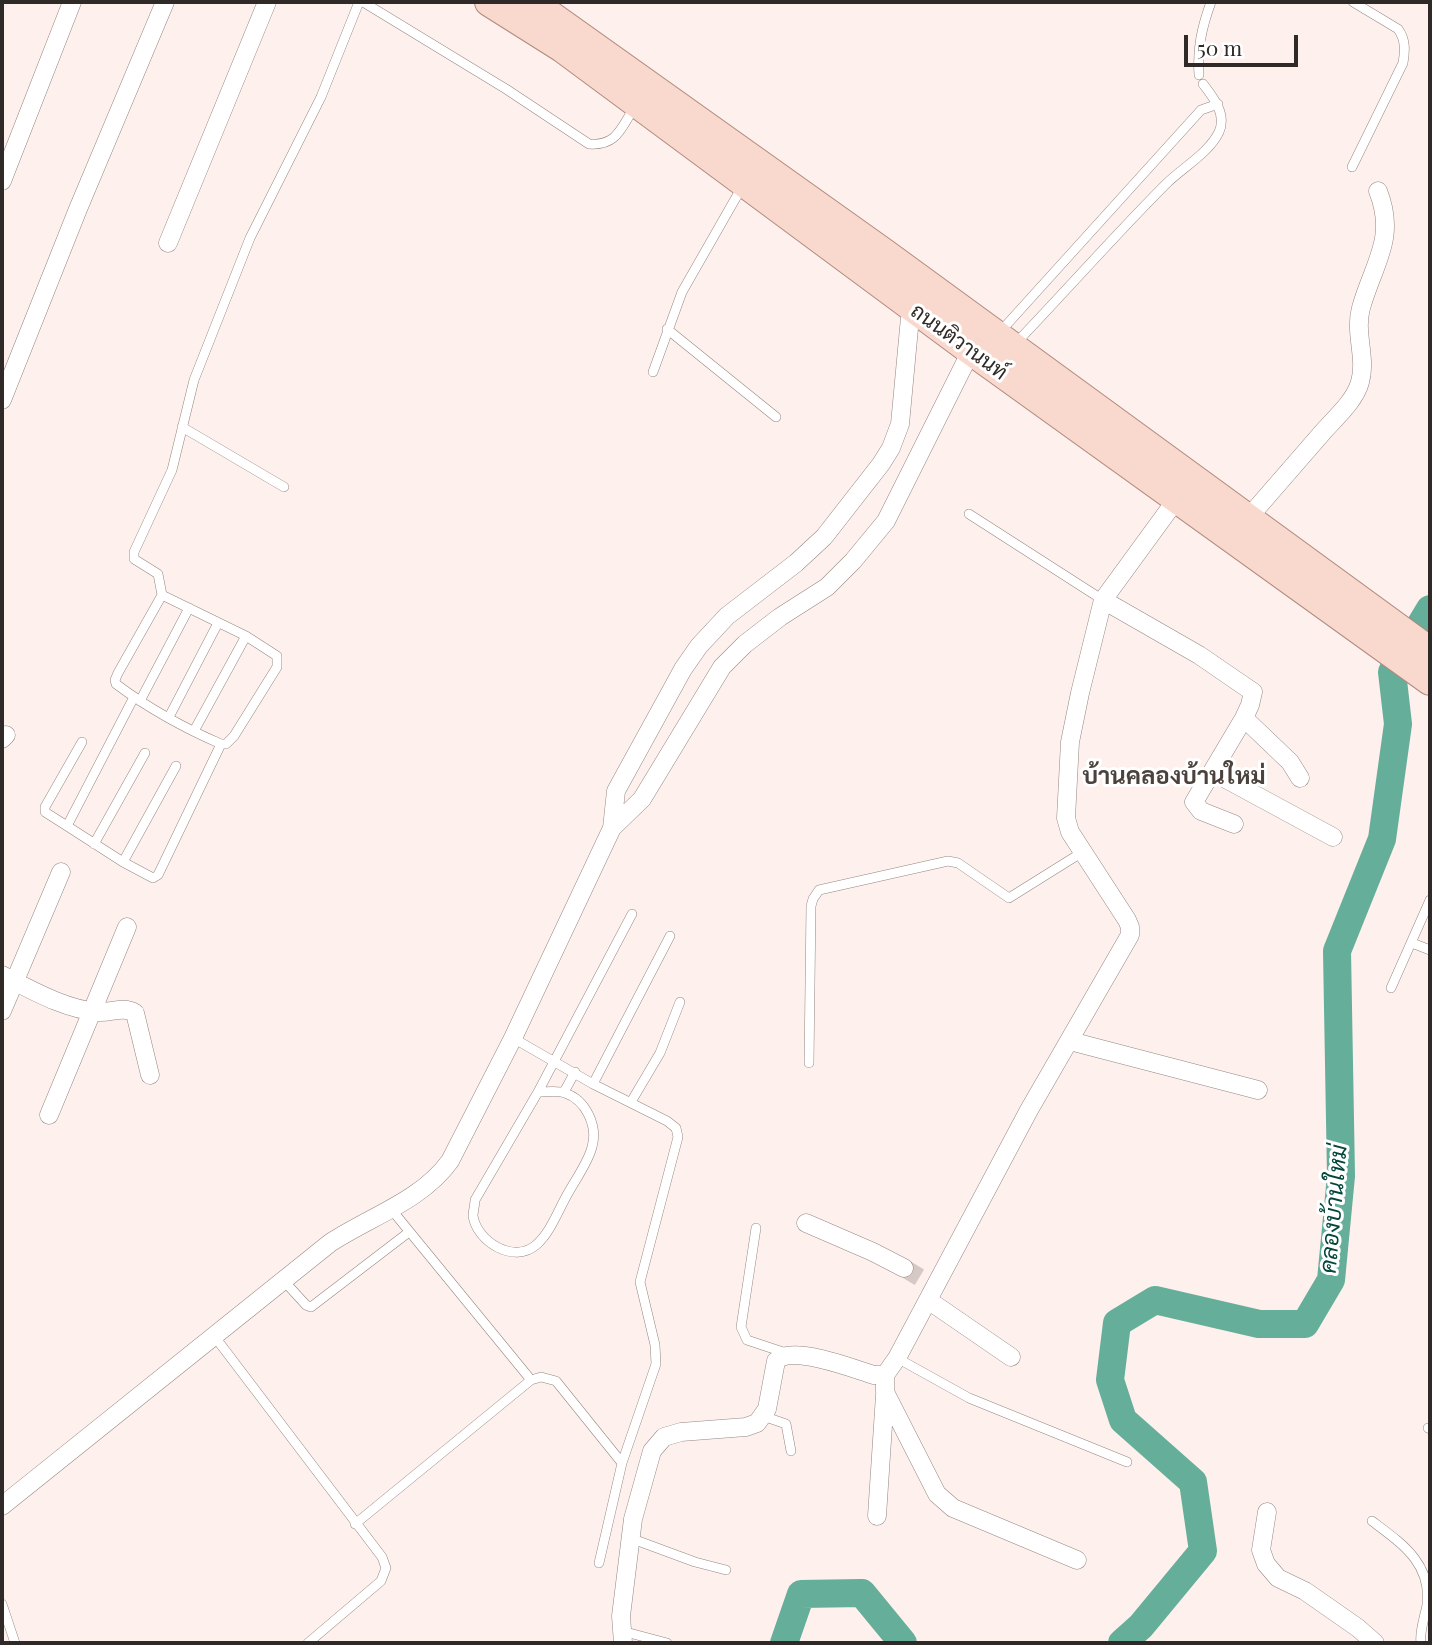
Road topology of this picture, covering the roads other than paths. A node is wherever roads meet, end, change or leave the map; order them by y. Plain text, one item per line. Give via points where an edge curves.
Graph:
1 (72, 2) edge
2 (165, 2) edge
3 (267, 2) edge
4 (361, 2) edge
5 (489, 2) edge
6 (532, 2) edge
7 (1211, 2) edge
8 (1353, 2) edge
9 (637, 103) junction
10 (1218, 104) junction
11 (1352, 167) dead end
12 (2, 181) edge
13 (744, 182) junction
14 (1378, 191) dead end
15 (168, 243) dead end
16 (911, 307) junction
17 (667, 329) junction
18 (1005, 341) junction
19 (971, 351) junction
20 (653, 372) dead end
21 (2, 400) edge
22 (776, 417) dead end
23 (182, 427) junction
24 (891, 448) junction
25 (915, 464) junction
26 (284, 488) dead end
27 (1176, 500) junction
28 (969, 514) dead end
29 (1249, 517) junction
30 (162, 595) junction
31 (1103, 600) junction
32 (188, 608) junction
33 (218, 623) junction
34 (1377, 627) junction
35 (246, 636) junction
36 (1430, 651) edge
37 (1430, 681) edge
38 (137, 699) junction
39 (169, 717) junction
40 (1244, 718) junction
41 (194, 731) junction
42 (82, 742) dead end
43 (221, 744) junction
44 (145, 753) dead end
45 (176, 766) dead end
46 (1213, 772) junction
47 (1300, 778) dead end
48 (1234, 824) dead end
49 (67, 826) junction
50 (612, 828) junction
51 (1332, 837) dead end
52 (94, 844) junction
53 (1081, 853) junction
54 (123, 862) junction
55 (61, 872) dead end
56 (1430, 900) edge
57 (632, 914) dead end
58 (127, 927) dead end
59 (670, 936) dead end
60 (1412, 943) junction
61 (1430, 950) edge
62 (8, 978) edge
63 (1391, 988) dead end
64 (680, 1002) dead end
65 (2, 1011) edge
66 (90, 1011) junction
67 (513, 1038) junction
68 (1070, 1041) junction
69 (554, 1060) junction
70 (809, 1063) dead end
71 (575, 1072) junction
72 (150, 1075) dead end
73 (593, 1084) junction
74 (1258, 1090) dead end
75 (538, 1092) junction
76 (564, 1092) junction
77 (631, 1102) junction
78 (48, 1115) dead end
79 (391, 1209) junction
80 (806, 1223) dead end
81 (757, 1228) dead end
82 (409, 1232) junction
83 (904, 1268) tunnel mouth
84 (284, 1281) junction
85 (931, 1290) junction
86 (215, 1336) junction
87 (788, 1353) junction
88 (1011, 1357) dead end
89 (897, 1358) junction
90 (531, 1380) junction
91 (885, 1383) junction
92 (763, 1416) junction
93 (791, 1451) dead end
94 (622, 1462) junction
95 (1127, 1462) dead end
96 (2, 1506) edge
97 (1267, 1512) dead end
98 (877, 1516) dead end
99 (1372, 1521) dead end
100 (355, 1524) junction
101 (630, 1538) junction
102 (1077, 1560) dead end
103 (599, 1563) dead end
104 (726, 1570) dead end
105 (2, 1604) edge
106 (622, 1637) edge
107 (15, 1643) edge
108 (309, 1643) edge
109 (667, 1643) edge
110 (1375, 1643) edge
111 (1421, 1643) edge

1 - 12 street
2 - 21 street
3 - 15 street
4 - 9 lane via 589,144 612,141
4 - 23 lane via 321,97 250,238 194,380
5 - 9 main road, ถนนติวานนท์
6 - 18 main road, ถนนติวานนท์
7 - 10 lane via 1198,52 1201,79
8 - 11 lane via 1398,29 1405,51
9 - 13 main road, ถนนติวานนท์
10 - 18 lane via 1201,110
10 - 18 lane via 1219,131 1207,147
13 - 16 main road, ถนนติวานนท์
13 - 17 lane via 682,292
14 - 29 street via 1384,207 1385,240 1359,317 1363,368 1359,387
16 - 19 main road, ถนนติวานนท์
16 - 24 street via 901,424
17 - 20 lane
17 - 22 lane
18 - 29 main road, ถนนติวานนท์
19 - 25 street
19 - 27 main road, ถนนติวานนท์
23 - 26 lane
23 - 30 lane via 172,470 134,552 134,559 158,574
24 - 25 street
24 - 50 street via 824,537 727,616 699,646 617,791
25 - 50 street via 886,521 853,561 827,587 780,617 722,667 642,799
27 - 31 street
27 - 34 main road, ถนนติวานนท์
28 - 31 lane
29 - 34 main road, ถนนติวานนท์
30 - 32 lane
30 - 38 lane via 115,680
31 - 40 street via 1199,654 1253,692
31 - 53 street via 1070,743 1066,818
32 - 33 lane
32 - 38 lane
33 - 35 lane
33 - 39 lane
34 - 36 main road, ถนนติวานนท์
34 - 37 main road, ถนนติวานนท์
35 - 41 lane
35 - 43 lane via 277,656 277,667 234,736
38 - 39 lane
38 - 49 lane
39 - 41 lane
40 - 46 street
40 - 47 street via 1290,762
41 - 43 lane
42 - 49 lane via 45,807 45,812
43 - 54 lane via 158,875 153,878
44 - 52 lane
45 - 54 lane
46 - 48 street via 1197,795 1196,806
46 - 51 street
49 - 52 lane
50 - 67 street
52 - 54 lane
53 - 68 street via 1127,920 1130,935
53 - 70 lane via 1009,898 948,861 820,890 811,906
55 - 62 street
56 - 60 lane
57 - 69 lane
58 - 66 street
59 - 73 lane
60 - 61 lane
60 - 63 lane
62 - 65 street
62 - 66 street
64 - 77 lane via 660,1053
66 - 72 street via 124,1009 135,1013
66 - 78 street
67 - 69 lane
67 - 79 street via 438,1178
68 - 74 street
68 - 85 street
69 - 71 lane
69 - 75 lane
71 - 73 lane
71 - 76 lane
73 - 77 lane
75 - 76 lane
75 - 76 lane via 475,1200 473,1216 482,1235 497,1248 517,1252 535,1247 546,1232 592,1147 594,1128 588,1113
77 - 94 lane via 667,1121 678,1137 640,1282 656,1364
79 - 82 lane
79 - 84 street via 330,1243
80 - 83 street
81 - 87 lane via 741,1327 747,1340
82 - 84 lane via 311,1307
82 - 90 lane
84 - 86 street
85 - 88 street
85 - 89 street
86 - 96 street
86 - 100 lane
87 - 91 street
87 - 92 street via 776,1361
89 - 91 street
89 - 95 lane via 969,1398
90 - 94 lane via 556,1381
90 - 100 lane
91 - 98 street
91 - 102 street via 944,1502
92 - 93 lane via 786,1424
92 - 101 street via 746,1427 664,1437 652,1451
94 - 103 lane
97 - 110 street via 1261,1550 1266,1564 1278,1578 1305,1591
99 - 111 lane via 1415,1556 1426,1578
100 - 108 lane via 382,1557 385,1574
101 - 104 lane
101 - 106 street
105 - 107 lane
106 - 109 lane

